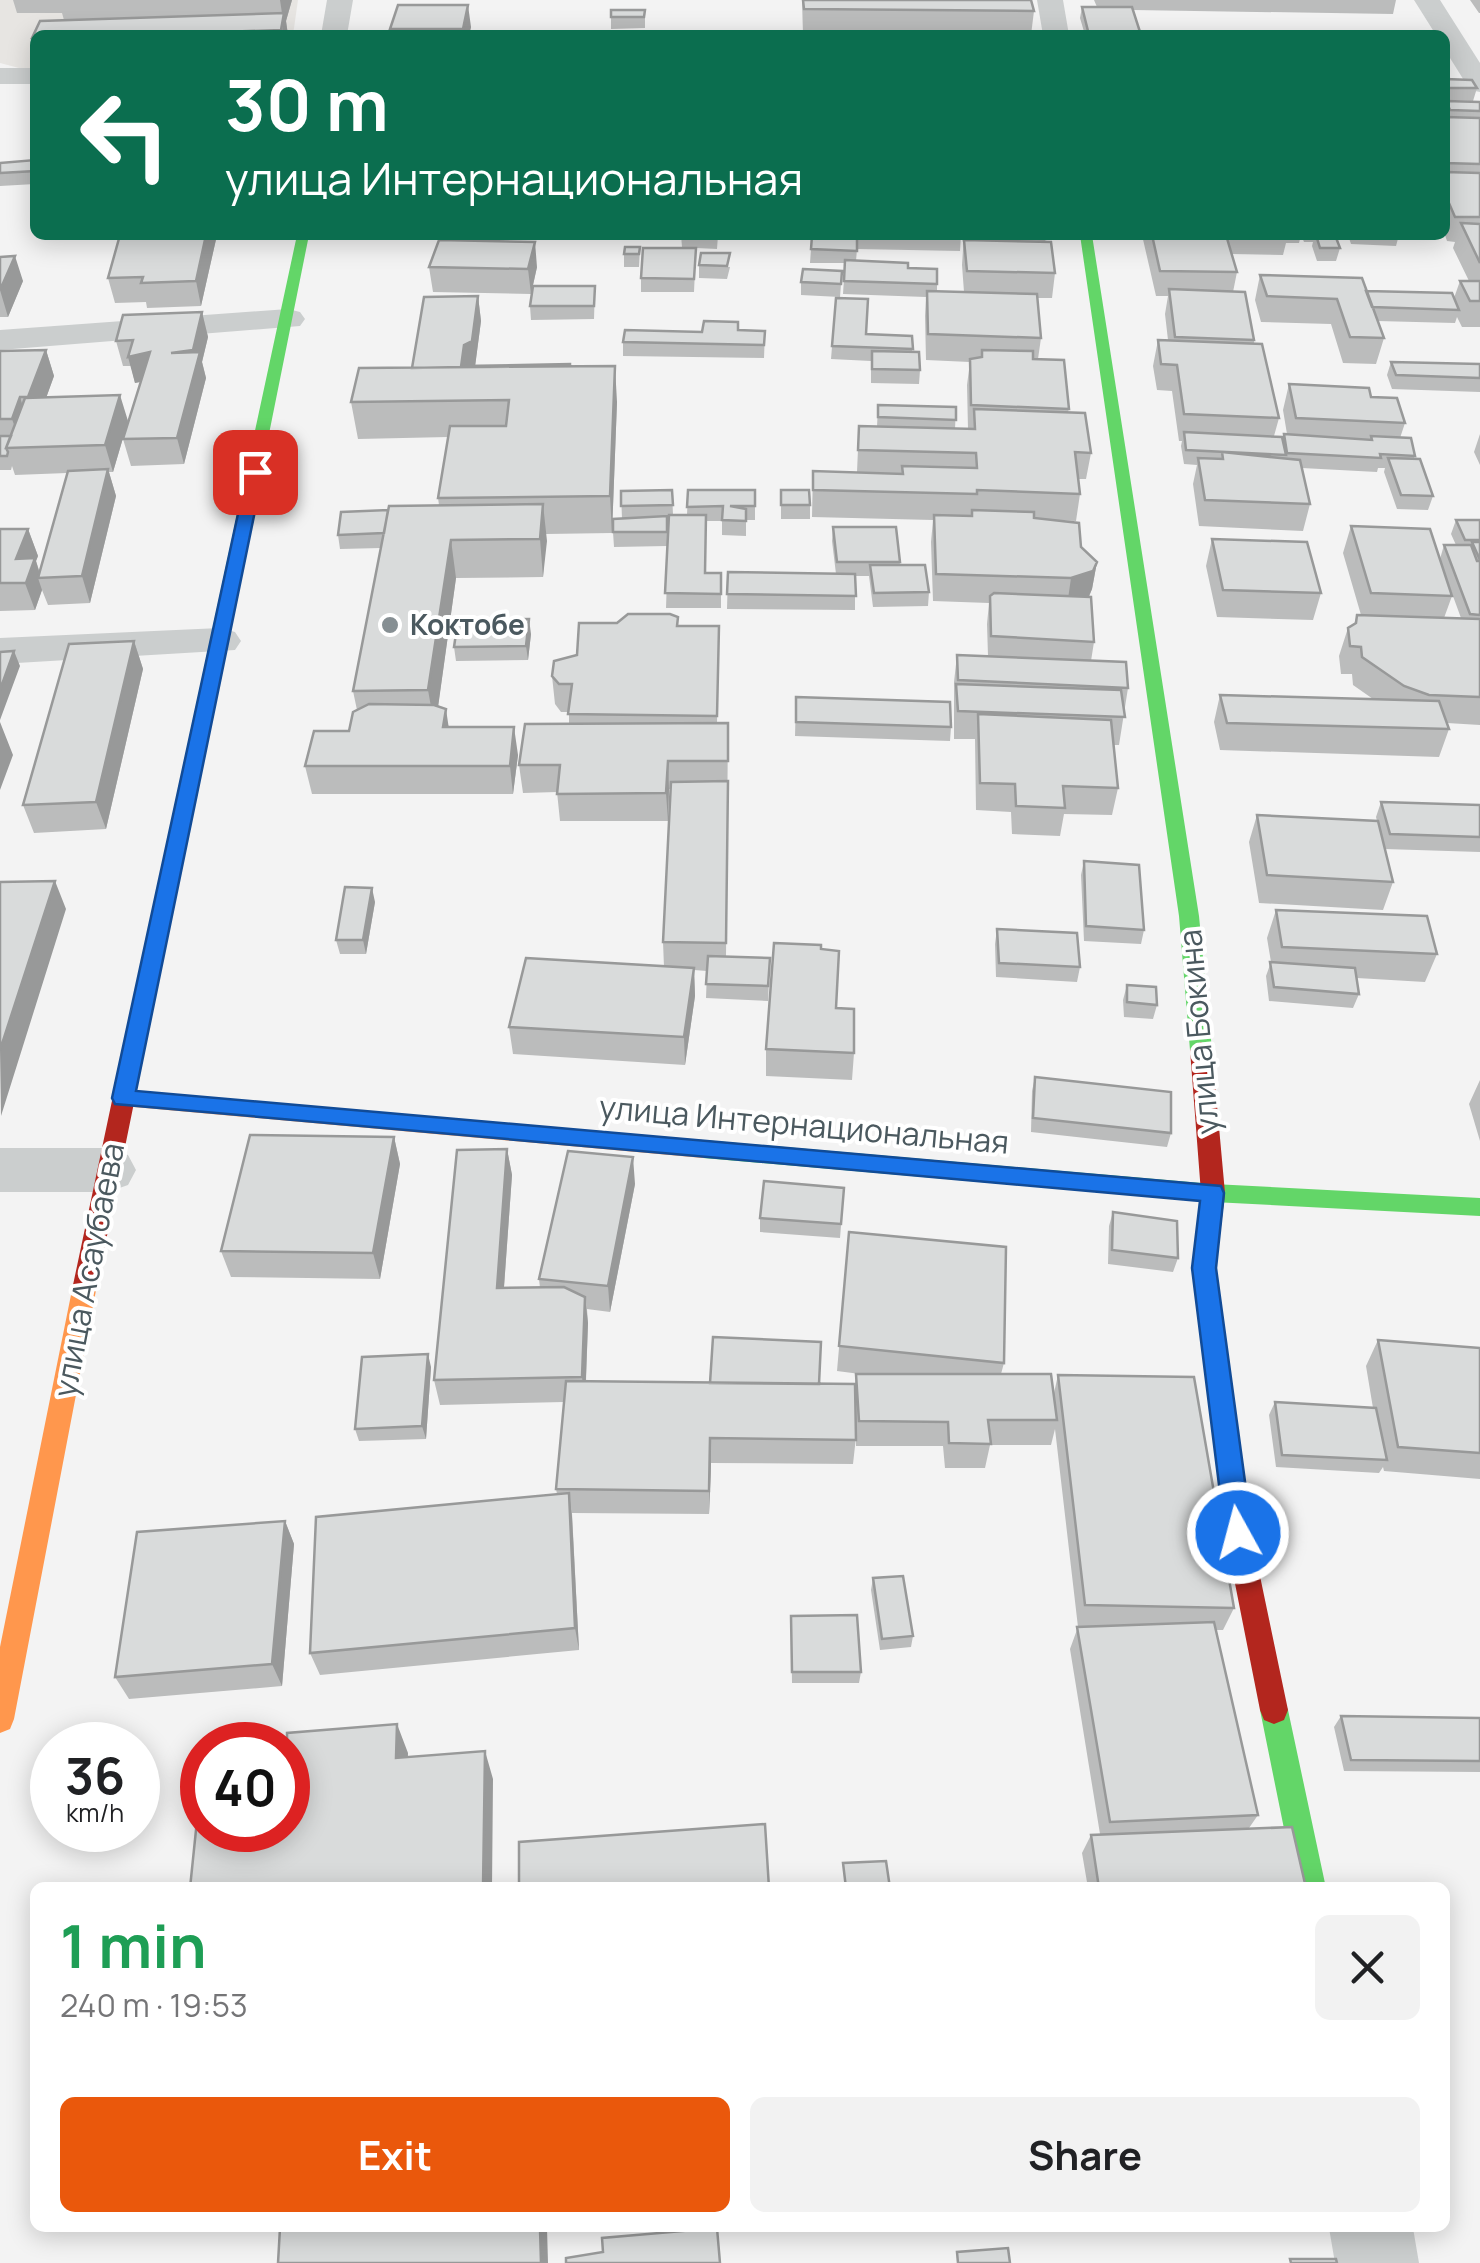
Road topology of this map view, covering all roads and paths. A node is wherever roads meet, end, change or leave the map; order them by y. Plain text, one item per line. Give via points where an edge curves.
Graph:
1 (340, 0) edge
2 (1050, 0) edge
3 (1427, 0) edge
4 (335, 30) edge
5 (1055, 30) edge
6 (1446, 30) edge
7 (1450, 36) edge
8 (0, 76) edge
9 (30, 76) edge
10 (1480, 84) edge
11 (302, 240) edge
12 (1087, 240) edge
13 (288, 319) junction
14 (0, 340) edge
15 (220, 641) junction
16 (0, 650) edge
17 (123, 1098) junction
18 (0, 1170) edge
19 (108, 1170) junction
20 (1212, 1193) junction
21 (1480, 1207) edge
22 (0, 1719) edge
23 (1310, 1882) edge
24 (1372, 2232) edge
25 (1377, 2263) edge

1 - 4 street
2 - 5 street
3 - 6 street
7 - 10 street
8 - 9 street
11 - 13 street, улица Асаубаева
12 - 20 street, улица Бокина via 1189,916
13 - 14 street
13 - 15 street, улица Асаубаева
15 - 16 street
15 - 17 street, улица Асаубаева
17 - 19 street, улица Асаубаева
17 - 20 street, улица Интернациональная
18 - 19 street
19 - 22 street, улица Асаубаева
20 - 21 street, улица Интернациональная
20 - 23 street, улица Бокина via 1204,1268 1238,1533
24 - 25 street

